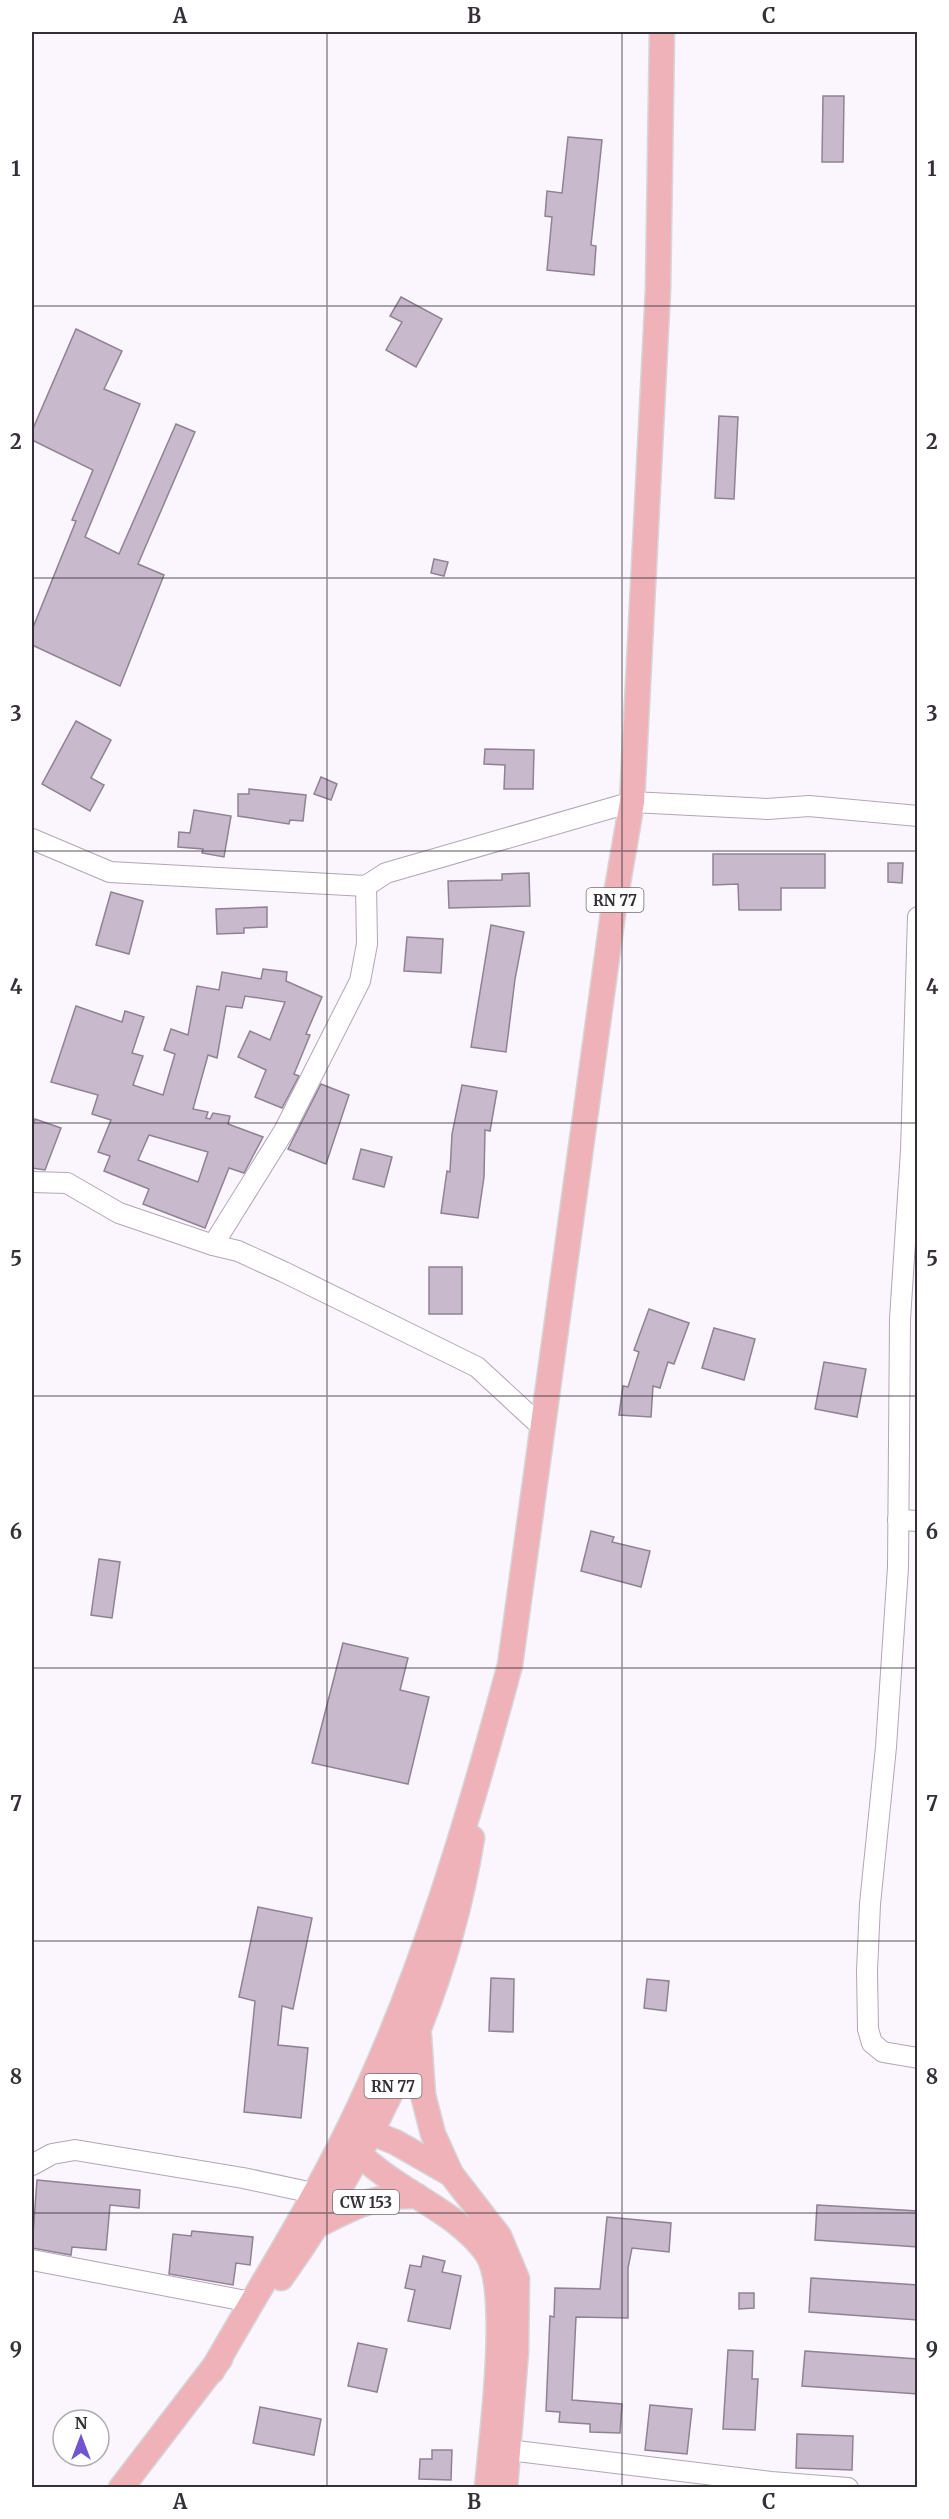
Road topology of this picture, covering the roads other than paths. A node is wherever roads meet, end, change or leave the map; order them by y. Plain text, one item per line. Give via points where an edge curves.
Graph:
1 (662, 32) edge
2 (632, 802) junction
3 (918, 816) edge
4 (32, 839) edge
5 (366, 886) junction
6 (918, 917) edge
7 (32, 1182) edge
8 (213, 1245) junction
9 (543, 1428) junction
10 (908, 1520) edge
11 (484, 1761) junction
12 (418, 2028) junction
13 (918, 2058) edge
14 (356, 2138) junction
15 (32, 2165) edge
16 (451, 2174) junction
17 (313, 2193) junction
18 (417, 2196) junction
19 (318, 2225) junction
20 (32, 2260) edge
21 (251, 2302) junction
22 (212, 2371) junction
23 (508, 2450) junction
24 (768, 2485) edge
25 (121, 2487) edge
26 (487, 2487) edge
27 (505, 2487) edge
28 (848, 2487) edge

1 - 2 main road, RN 77 via 658,290
2 - 3 street via 767,809 809,806
2 - 5 street via 386,873
2 - 9 main road, RN 77 via 614,906
4 - 5 street via 111,872
5 - 8 street via 367,944 360,981 284,1131
6 - 10 street via 911,1151 900,1319
7 - 8 street via 67,1183 119,1214
8 - 9 street via 247,1255 464,1359
9 - 11 main road, RN 77 via 510,1665
10 - 13 street via 870,1904 868,2029 872,2043 883,2052
11 - 12 main road, RN 77 via 460,1904
11 - 14 main road, RN 77 via 434,1918
12 - 14 main road, RN 77
12 - 16 main road via 426,2109
14 - 16 main road via 415,2151
14 - 17 main road, RN 77
14 - 18 main road
14 - 19 main road, RN 77
15 - 17 street via 52,2154 75,2150
16 - 23 main road via 499,2236 517,2279
17 - 21 main road, RN 77
18 - 19 main road, CW 153 via 364,2202
18 - 26 main road, CW 153 via 476,2240 494,2272 498,2296 496,2383
19 - 22 main road, RN 77
20 - 21 street
21 - 22 main road, RN 77
22 - 25 main road, RN 77
23 - 24 street
23 - 27 main road
24 - 28 street

